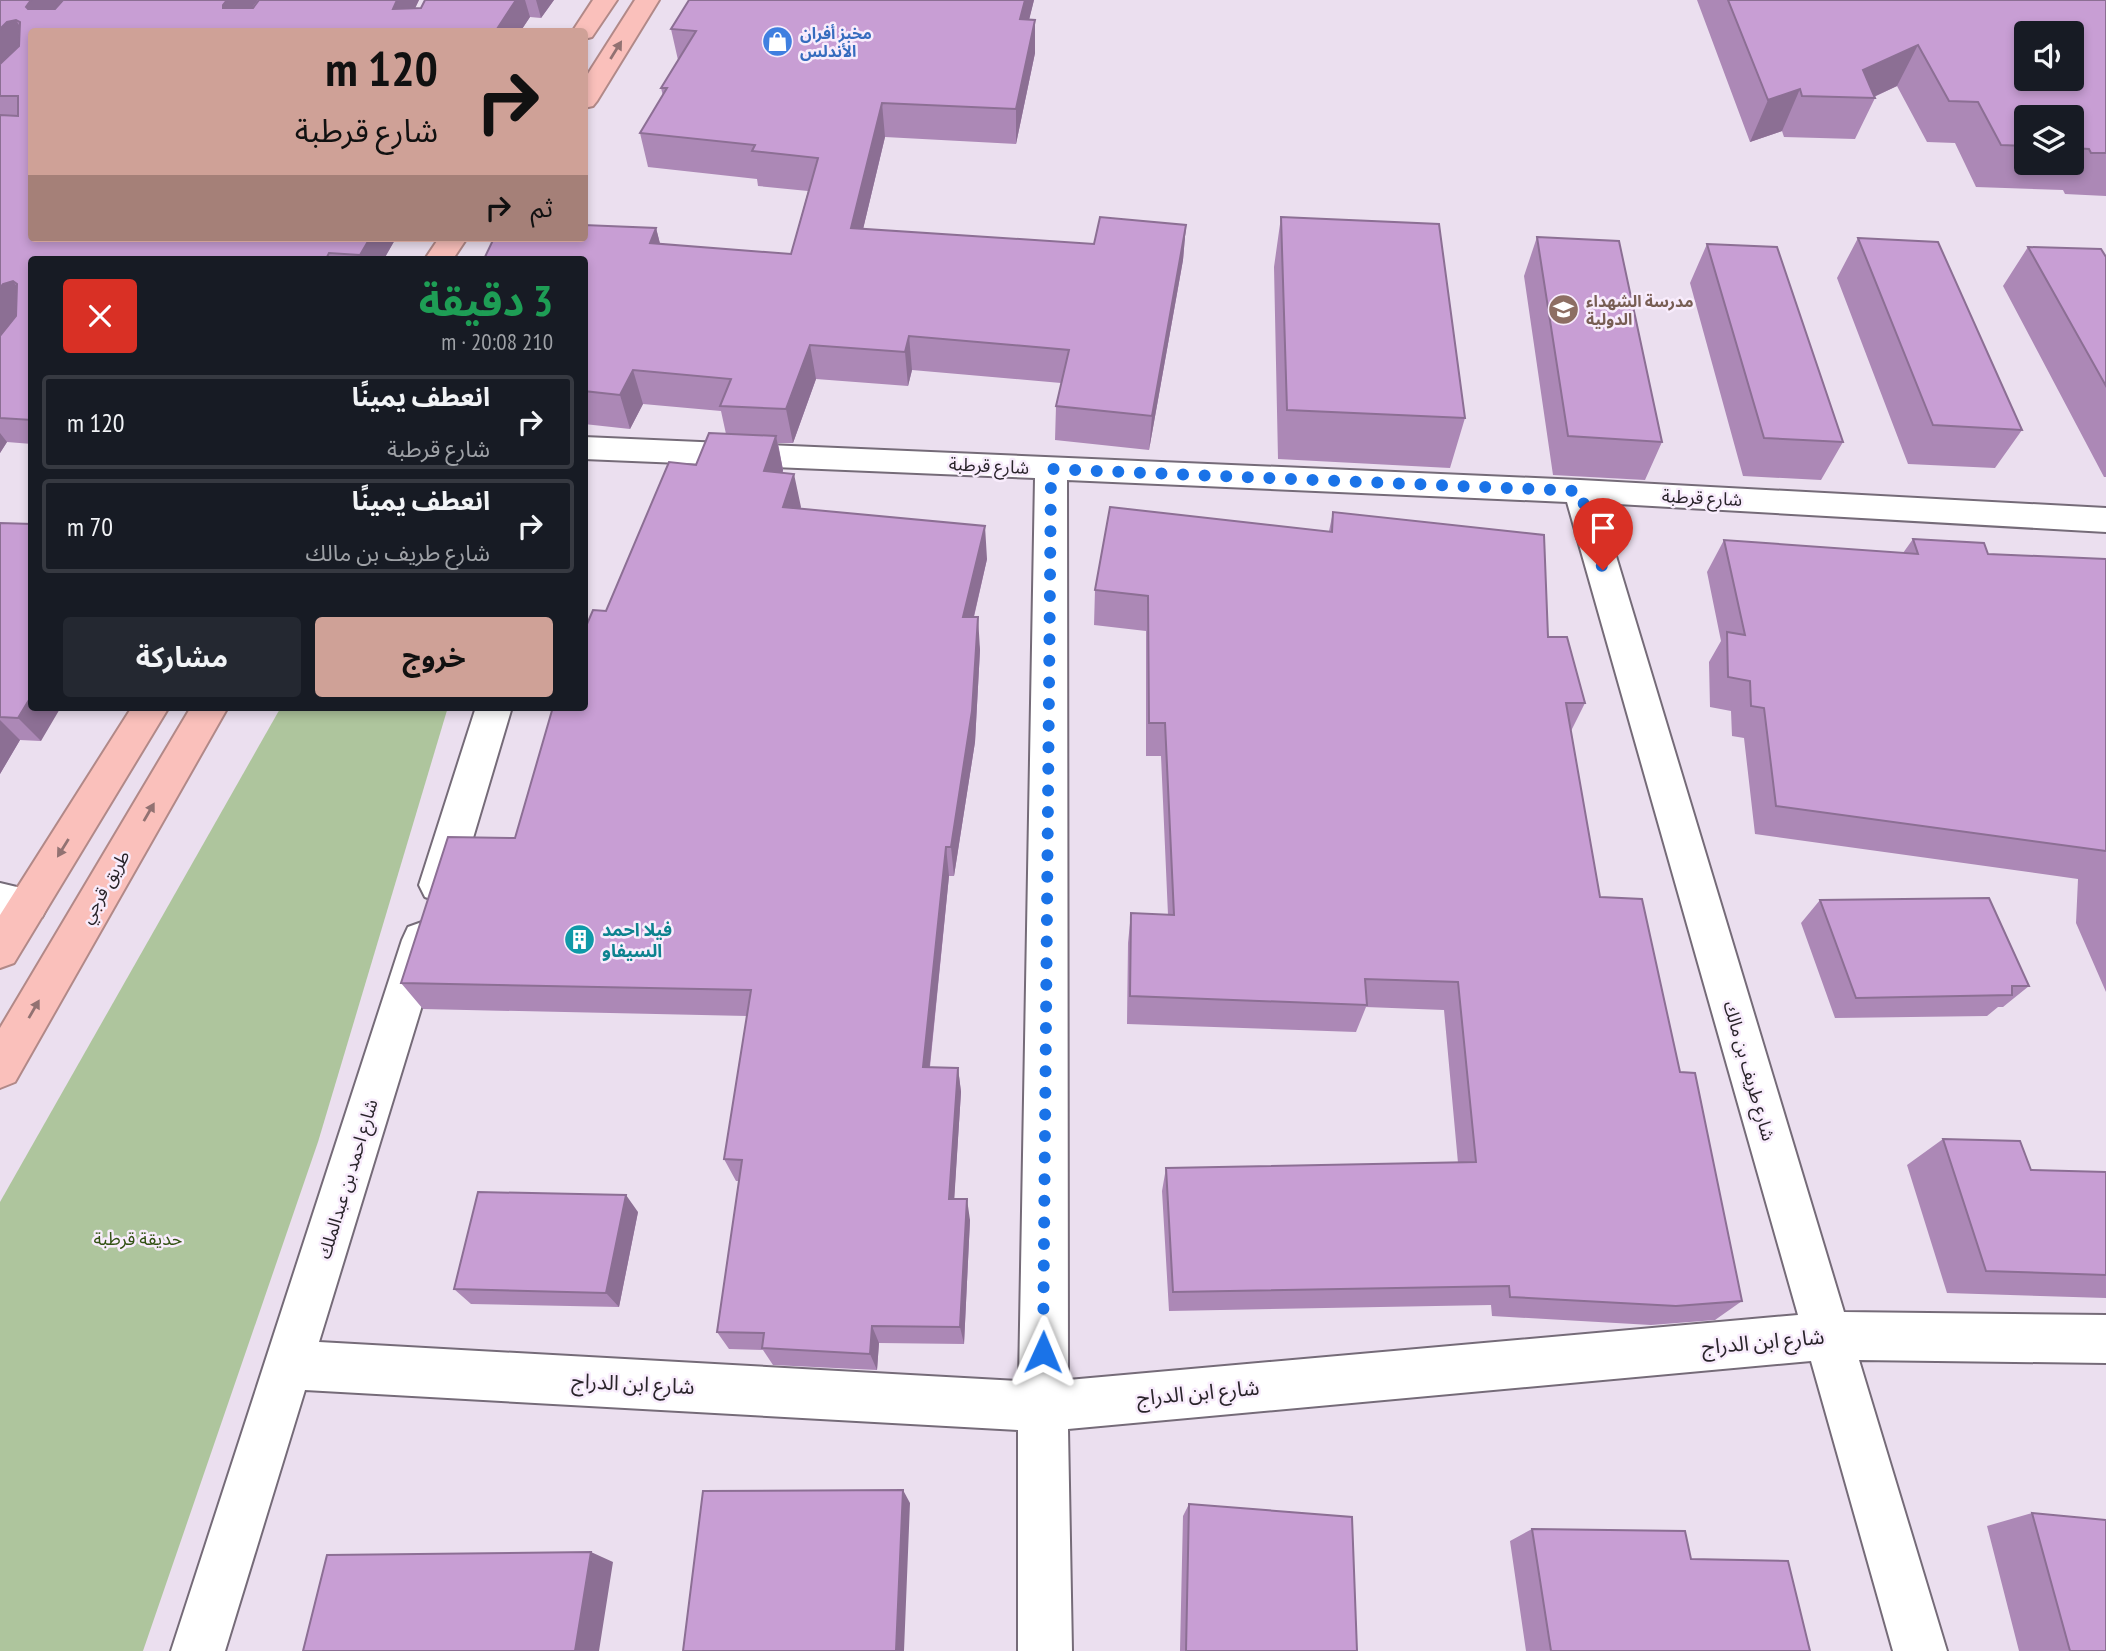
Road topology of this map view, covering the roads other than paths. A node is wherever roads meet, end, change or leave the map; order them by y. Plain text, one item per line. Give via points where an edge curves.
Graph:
1 (606, 0) edge
2 (647, 0) edge
3 (587, 28) edge
4 (588, 95) edge
5 (588, 447) edge
6 (1051, 469) junction
7 (1580, 491) junction
8 (2105, 523) edge
9 (147, 711) edge
10 (208, 711) edge
11 (493, 711) edge
12 (14, 902) edge
13 (0, 950) edge
14 (0, 1068) edge
15 (1826, 1336) junction
16 (2106, 1339) edge
17 (290, 1365) junction
18 (1043, 1407) junction
19 (198, 1651) edge
20 (1045, 1651) edge
21 (1920, 1651) edge

1 - 3 highway
4 -> 2 highway
5 - 6 street, شارع قرطبة
6 - 7 street, شارع قرطبة
6 - 18 street
7 - 8 street, شارع قرطبة
7 - 15 street, شارع طريف بن مالك
9 -> 12 highway
14 -> 10 highway, طريق قرجي
11 - 17 street, شارع احمد بن عبدالملك
12 - 13 highway
15 - 16 street, شارع ابن الدراج
15 - 18 street, شارع ابن الدراج
15 - 21 street, شارع طريف بن مالك
17 - 18 street, شارع ابن الدراج
17 - 19 street, شارع احمد بن عبدالملك
18 - 20 street

